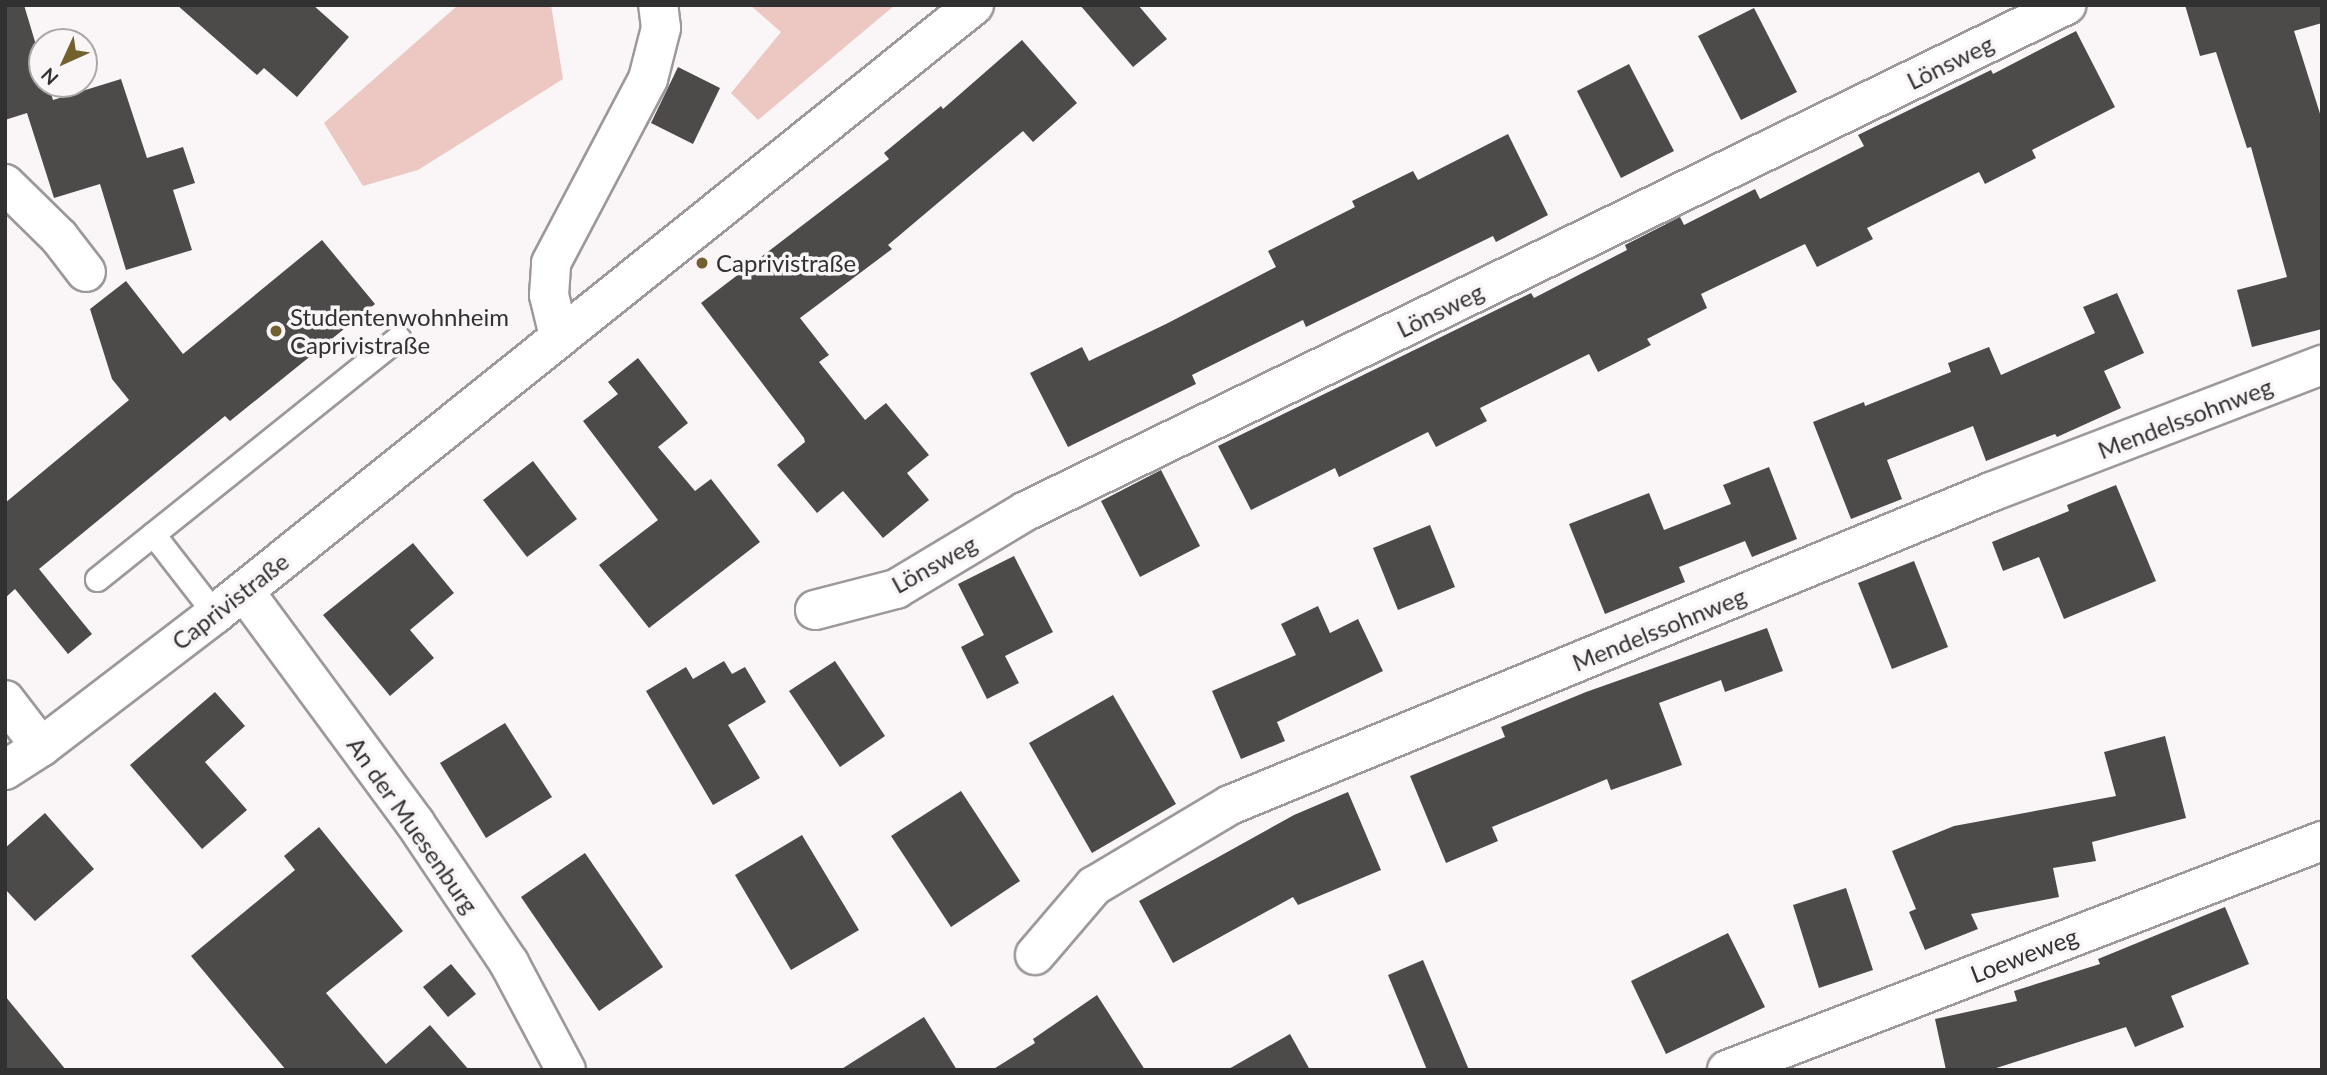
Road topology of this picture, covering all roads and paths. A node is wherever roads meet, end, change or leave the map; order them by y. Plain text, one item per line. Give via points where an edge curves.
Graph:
1 (658, 5) edge
2 (974, 5) edge
3 (2066, 5) edge
4 (5, 184) edge
5 (86, 272) dead end
6 (559, 336) junction
7 (398, 338) dead end
8 (2322, 365) edge
9 (153, 534) junction
10 (97, 579) dead end
11 (229, 602) junction
12 (815, 610) dead end
13 (5, 700) edge
14 (41, 747) junction
15 (5, 770) edge
16 (2322, 841) edge
17 (1035, 956) dead end
18 (566, 1070) edge
19 (1727, 1070) edge

1 - 6 street via 661,28 649,79 551,263 550,295
2 - 6 street, Caprivistraße
3 - 12 street, Lönsweg via 1026,511 896,589
4 - 5 street via 59,237
6 - 11 street, Caprivistraße
7 - 9 lane
8 - 17 street, Mendelssohnweg via 1991,492 1230,805 1094,886
9 - 10 lane
9 - 11 lane
11 - 14 street, Caprivistraße
11 - 18 street, An der Muesenburg via 415,823 502,952
13 - 14 street
14 - 15 street, Caprivistraße
16 - 19 street, Loeweweg

